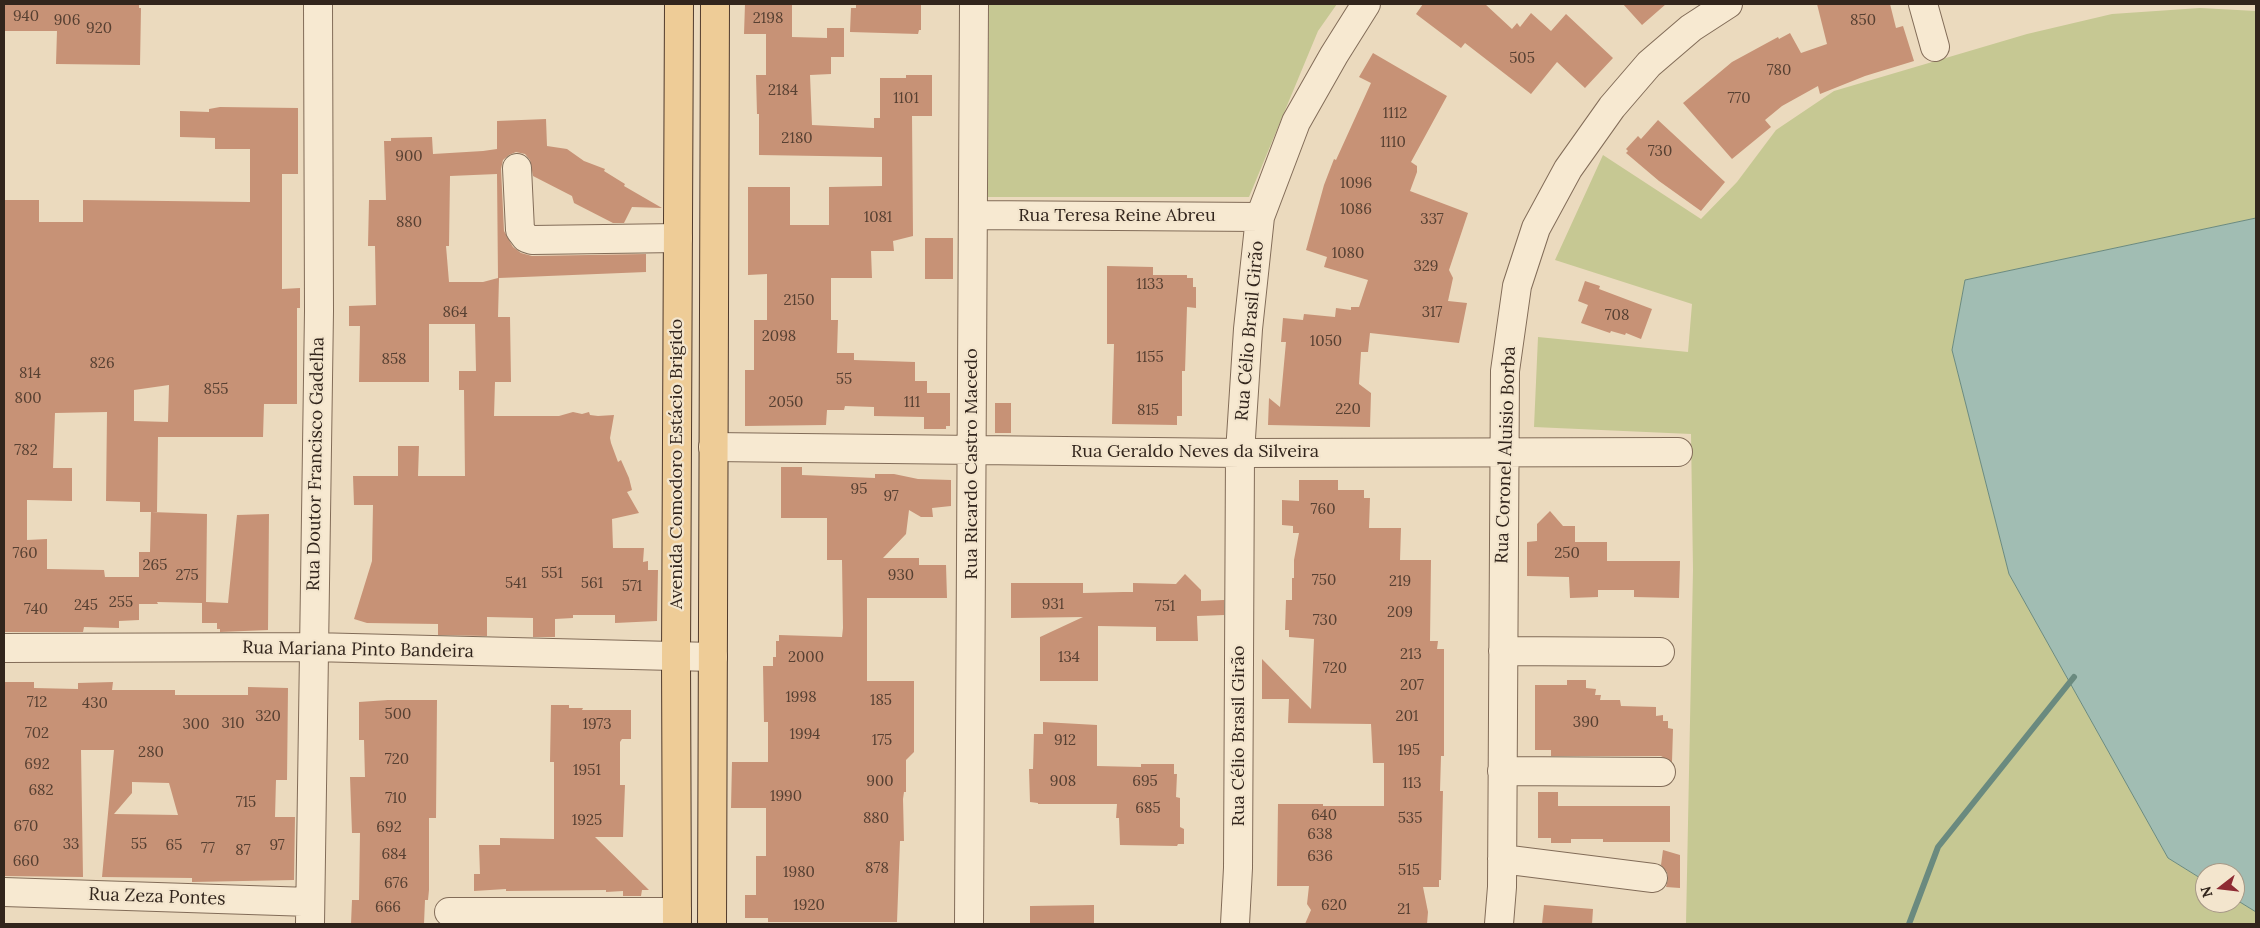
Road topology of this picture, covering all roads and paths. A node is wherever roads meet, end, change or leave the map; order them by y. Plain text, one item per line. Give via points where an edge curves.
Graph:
1 (318, 4) edge
2 (679, 4) edge
3 (715, 4) edge
4 (974, 4) edge
5 (1366, 4) edge
6 (1728, 4) edge
7 (1922, 4) edge
8 (1935, 47) dead end
9 (517, 168) dead end
10 (973, 215) junction
11 (1260, 217) junction
12 (678, 238) junction
13 (713, 447) junction
14 (973, 450) junction
15 (1678, 452) dead end
16 (1240, 453) junction
17 (1504, 454) junction
18 (312, 647) junction
19 (4, 648) edge
20 (1503, 651) junction
21 (1660, 652) dead end
22 (676, 657) junction
23 (713, 657) junction
24 (1502, 771) junction
25 (1661, 772) dead end
26 (1502, 859) junction
27 (1654, 878) dead end
28 (4, 892) edge
29 (449, 912) dead end
30 (310, 913) edge
31 (677, 918) edge
32 (712, 924) edge
33 (969, 924) edge
34 (1235, 924) edge
35 (1499, 924) edge

1 - 18 street, Rua Doutor Francisco Gadelha via 319,311
2 - 12 main road, Avenida Comodoro Estácio Brigido
3 - 13 main road, Avenida Comodoro Estácio Brigido
4 - 10 street, Rua Ricardo Castro Macedo
5 - 11 street, Rua Célio Brasil Girão via 1296,122
6 - 17 street, Rua Coronel Aluisio Borba via 1691,28 1649,64 1612,107 1568,170 1536,228 1517,286 1505,370
7 - 8 street
9 - 12 street via 520,230 526,238
10 - 11 street, Rua Teresa Reine Abreu
10 - 14 street, Rua Ricardo Castro Macedo
11 - 16 street, Rua Célio Brasil Girão
12 - 22 main road, Avenida Comodoro Estácio Brigido
13 - 14 street, Rua Geraldo Neves da Silveira
13 - 23 main road, Avenida Comodoro Estácio Brigido
14 - 16 street, Rua Geraldo Neves da Silveira
14 - 33 street, Rua Ricardo Castro Macedo
15 - 17 street, Rua Geraldo Neves da Silveira
16 - 17 street, Rua Geraldo Neves da Silveira
16 - 34 street, Rua Célio Brasil Girão
17 - 20 street, Rua Coronel Aluisio Borba
18 - 19 street, Rua Mariana Pinto Bandeira
18 - 22 street, Rua Mariana Pinto Bandeira
18 - 30 street, Rua Doutor Francisco Gadelha
20 - 21 street
20 - 24 street, Rua Coronel Aluisio Borba
22 - 23 street, Rua Mariana Pinto Bandeira
22 - 31 main road, Avenida Comodoro Estácio Brigido
23 - 32 main road, Avenida Comodoro Estácio Brigido
24 - 25 street
24 - 26 street, Rua Coronel Aluisio Borba
26 - 27 street
26 - 35 street, Rua Coronel Aluisio Borba
28 - 30 street, Rua Zeza Pontes
29 - 31 street

